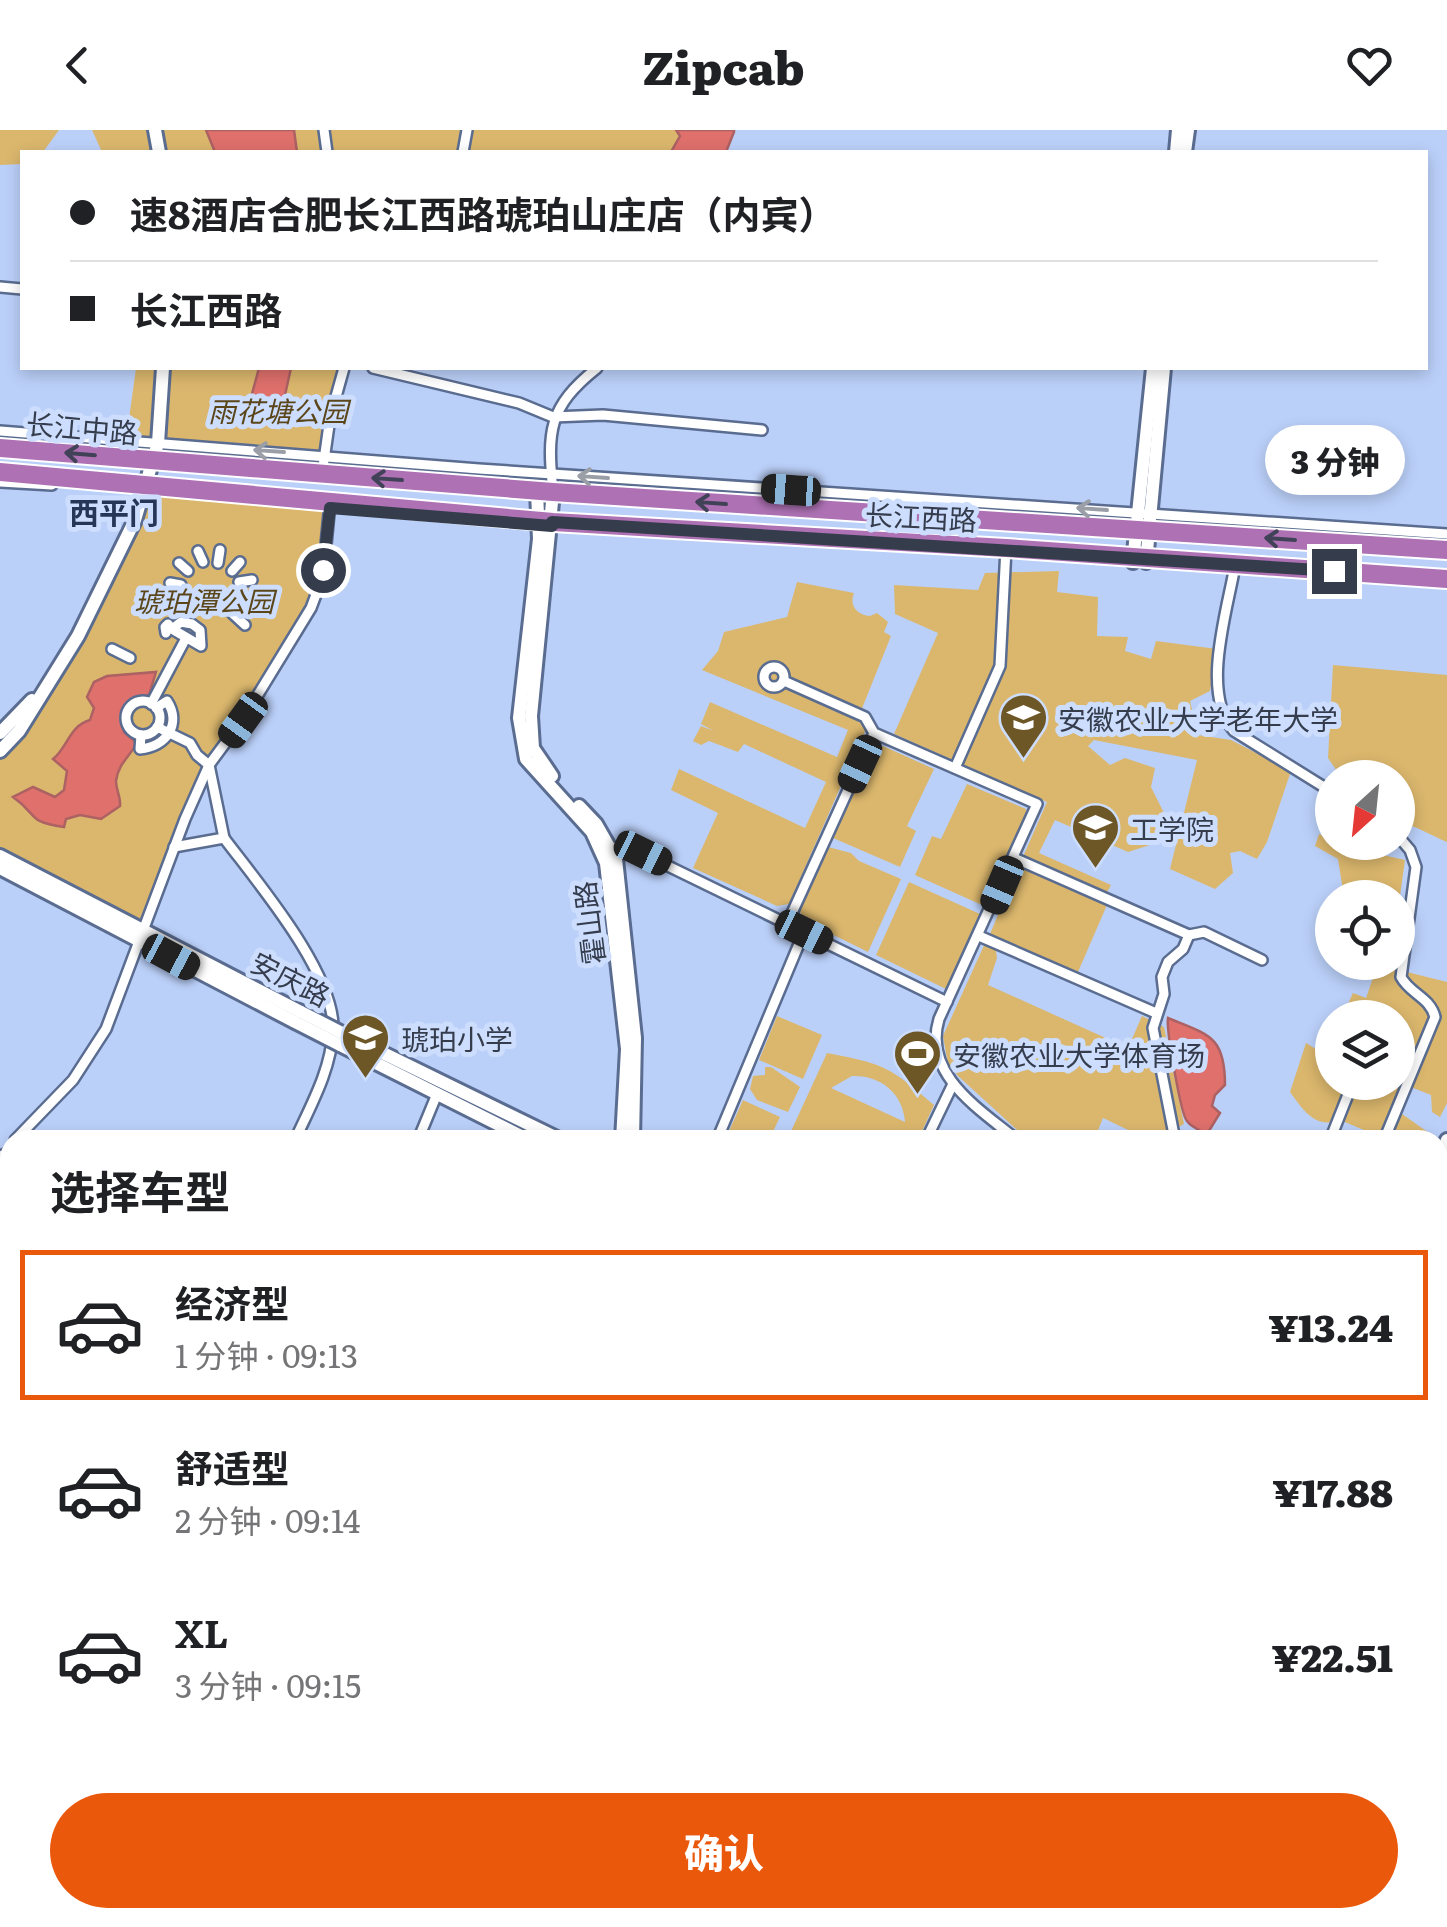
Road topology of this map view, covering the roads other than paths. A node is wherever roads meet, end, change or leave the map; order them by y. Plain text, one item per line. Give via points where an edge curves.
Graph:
1 (163, 370) edge
2 (343, 370) edge
3 (381, 370) edge
4 (594, 370) edge
5 (1153, 370) edge
6 (1164, 370) edge
7 (553, 418) junction
8 (762, 430) dead end
9 (0, 431) edge
10 (0, 448) edge
11 (158, 455) junction
12 (324, 464) junction
13 (0, 472) edge
14 (0, 482) edge
15 (547, 486) junction
16 (149, 488) junction
17 (330, 506) junction
18 (1143, 522) junction
19 (546, 524) junction
20 (1447, 534) edge
21 (220, 550) dead end
22 (1447, 550) edge
23 (198, 551) dead end
24 (1006, 552) junction
25 (1140, 561) junction
26 (203, 562) dead end
27 (240, 562) dead end
28 (218, 563) dead end
29 (179, 564) dead end
30 (188, 571) dead end
31 (232, 571) dead end
32 (1234, 571) junction
33 (252, 580) dead end
34 (239, 582) dead end
35 (1447, 582) edge
36 (240, 599) dead end
37 (254, 604) dead end
38 (232, 613) dead end
39 (245, 625) dead end
40 (186, 638) junction
41 (112, 649) dead end
42 (130, 658) dead end
43 (54, 676) junction
44 (784, 682) dead end
45 (152, 720) junction
46 (0, 733) edge
47 (169, 733) junction
48 (874, 733) junction
49 (0, 750) edge
50 (209, 766) junction
51 (955, 768) junction
52 (1315, 781) edge
53 (224, 838) junction
54 (174, 847) junction
55 (604, 847) junction
56 (0, 856) edge
57 (1014, 858) junction
58 (1414, 860) edge
59 (0, 868) edge
60 (787, 924) junction
61 (804, 932) junction
62 (142, 936) junction
63 (979, 936) junction
64 (1189, 936) junction
65 (1262, 960) dead end
66 (947, 1002) junction
67 (1156, 1012) junction
68 (343, 1040) junction
69 (953, 1084) junction
70 (437, 1094) junction
71 (1347, 1100) edge
72 (25, 1130) edge
73 (300, 1130) edge
74 (422, 1130) edge
75 (510, 1130) edge
76 (539, 1130) edge
77 (623, 1130) edge
78 (633, 1130) edge
79 (721, 1130) edge
80 (931, 1130) edge
81 (1006, 1130) edge
82 (1173, 1130) edge
83 (1334, 1130) edge
84 (1388, 1130) edge

1 - 11 main road
2 - 12 street
3 - 7 street
4 - 7 street via 570,389
5 - 18 main road
6 - 18 main road
7 - 8 street via 604,415
7 - 15 street
9 - 11 street
11 -> 10 highway, 长江中路
12 -> 11 highway, 长江西路
11 - 16 main road
15 -> 12 highway, 长江西路
13 - 16 highway, 长江中路
14 - 16 street
18 -> 15 highway, 长江西路
15 - 19 main road, 霍山路
16 - 17 highway, 长江西路
16 - 43 main road
17 - 19 highway, 长江西路
17 - 50 street via 322,576 310,608
18 - 20 street via 1259,520
22 -> 18 highway, 长江西路
18 - 25 main road
19 - 24 highway, 长江西路
19 - 55 main road, 霍山路 via 518,718 526,760
21 - 28 street
23 - 26 street
24 - 25 highway, 长江西路
24 - 51 street via 1000,666
25 - 32 street
25 - 35 highway, 长江西路
27 - 31 street
29 - 30 street
32 - 35 street
32 - 52 street via 1217,666 1224,719
33 - 34 street
36 - 37 street
38 - 39 street
40 - 40 street via 201,646 194,621 169,631
40 - 45 street
41 - 42 street
43 - 46 main road
43 - 49 main road
44 - 48 street via 866,717
45 - 47 street
45 - 47 street via 154,747
45 - 47 street via 167,701 173,712
47 - 50 street via 194,746
48 - 51 street
48 - 60 street
50 - 53 street
50 - 54 street
51 - 57 street via 1037,804
53 - 54 street
53 - 73 street via 306,948 334,1026 328,1067
54 - 62 street
55 - 60 street via 631,848
55 - 77 main road, 霍山路 via 627,1049
55 - 78 main road, 霍山路 via 616,859 635,1038
56 - 62 main road, 安庆路
57 - 63 street
57 - 64 street
58 - 84 street via 1401,977 1435,1017
59 - 62 main road, 安庆路
60 - 61 street
61 - 66 street
61 - 79 street
62 - 68 main road, 安庆路, bridge
62 - 72 street via 91,1055
63 - 66 street
63 - 67 street
64 - 65 street via 1204,932
64 - 67 street via 1168,962
66 - 69 street via 935,1036 938,1059
67 - 82 street via 1153,1028
68 - 70 main road, 安庆路
68 - 76 main road, 安庆路
69 - 80 street
69 - 81 street
70 - 74 street
70 - 75 main road, 安庆路
71 - 83 street

